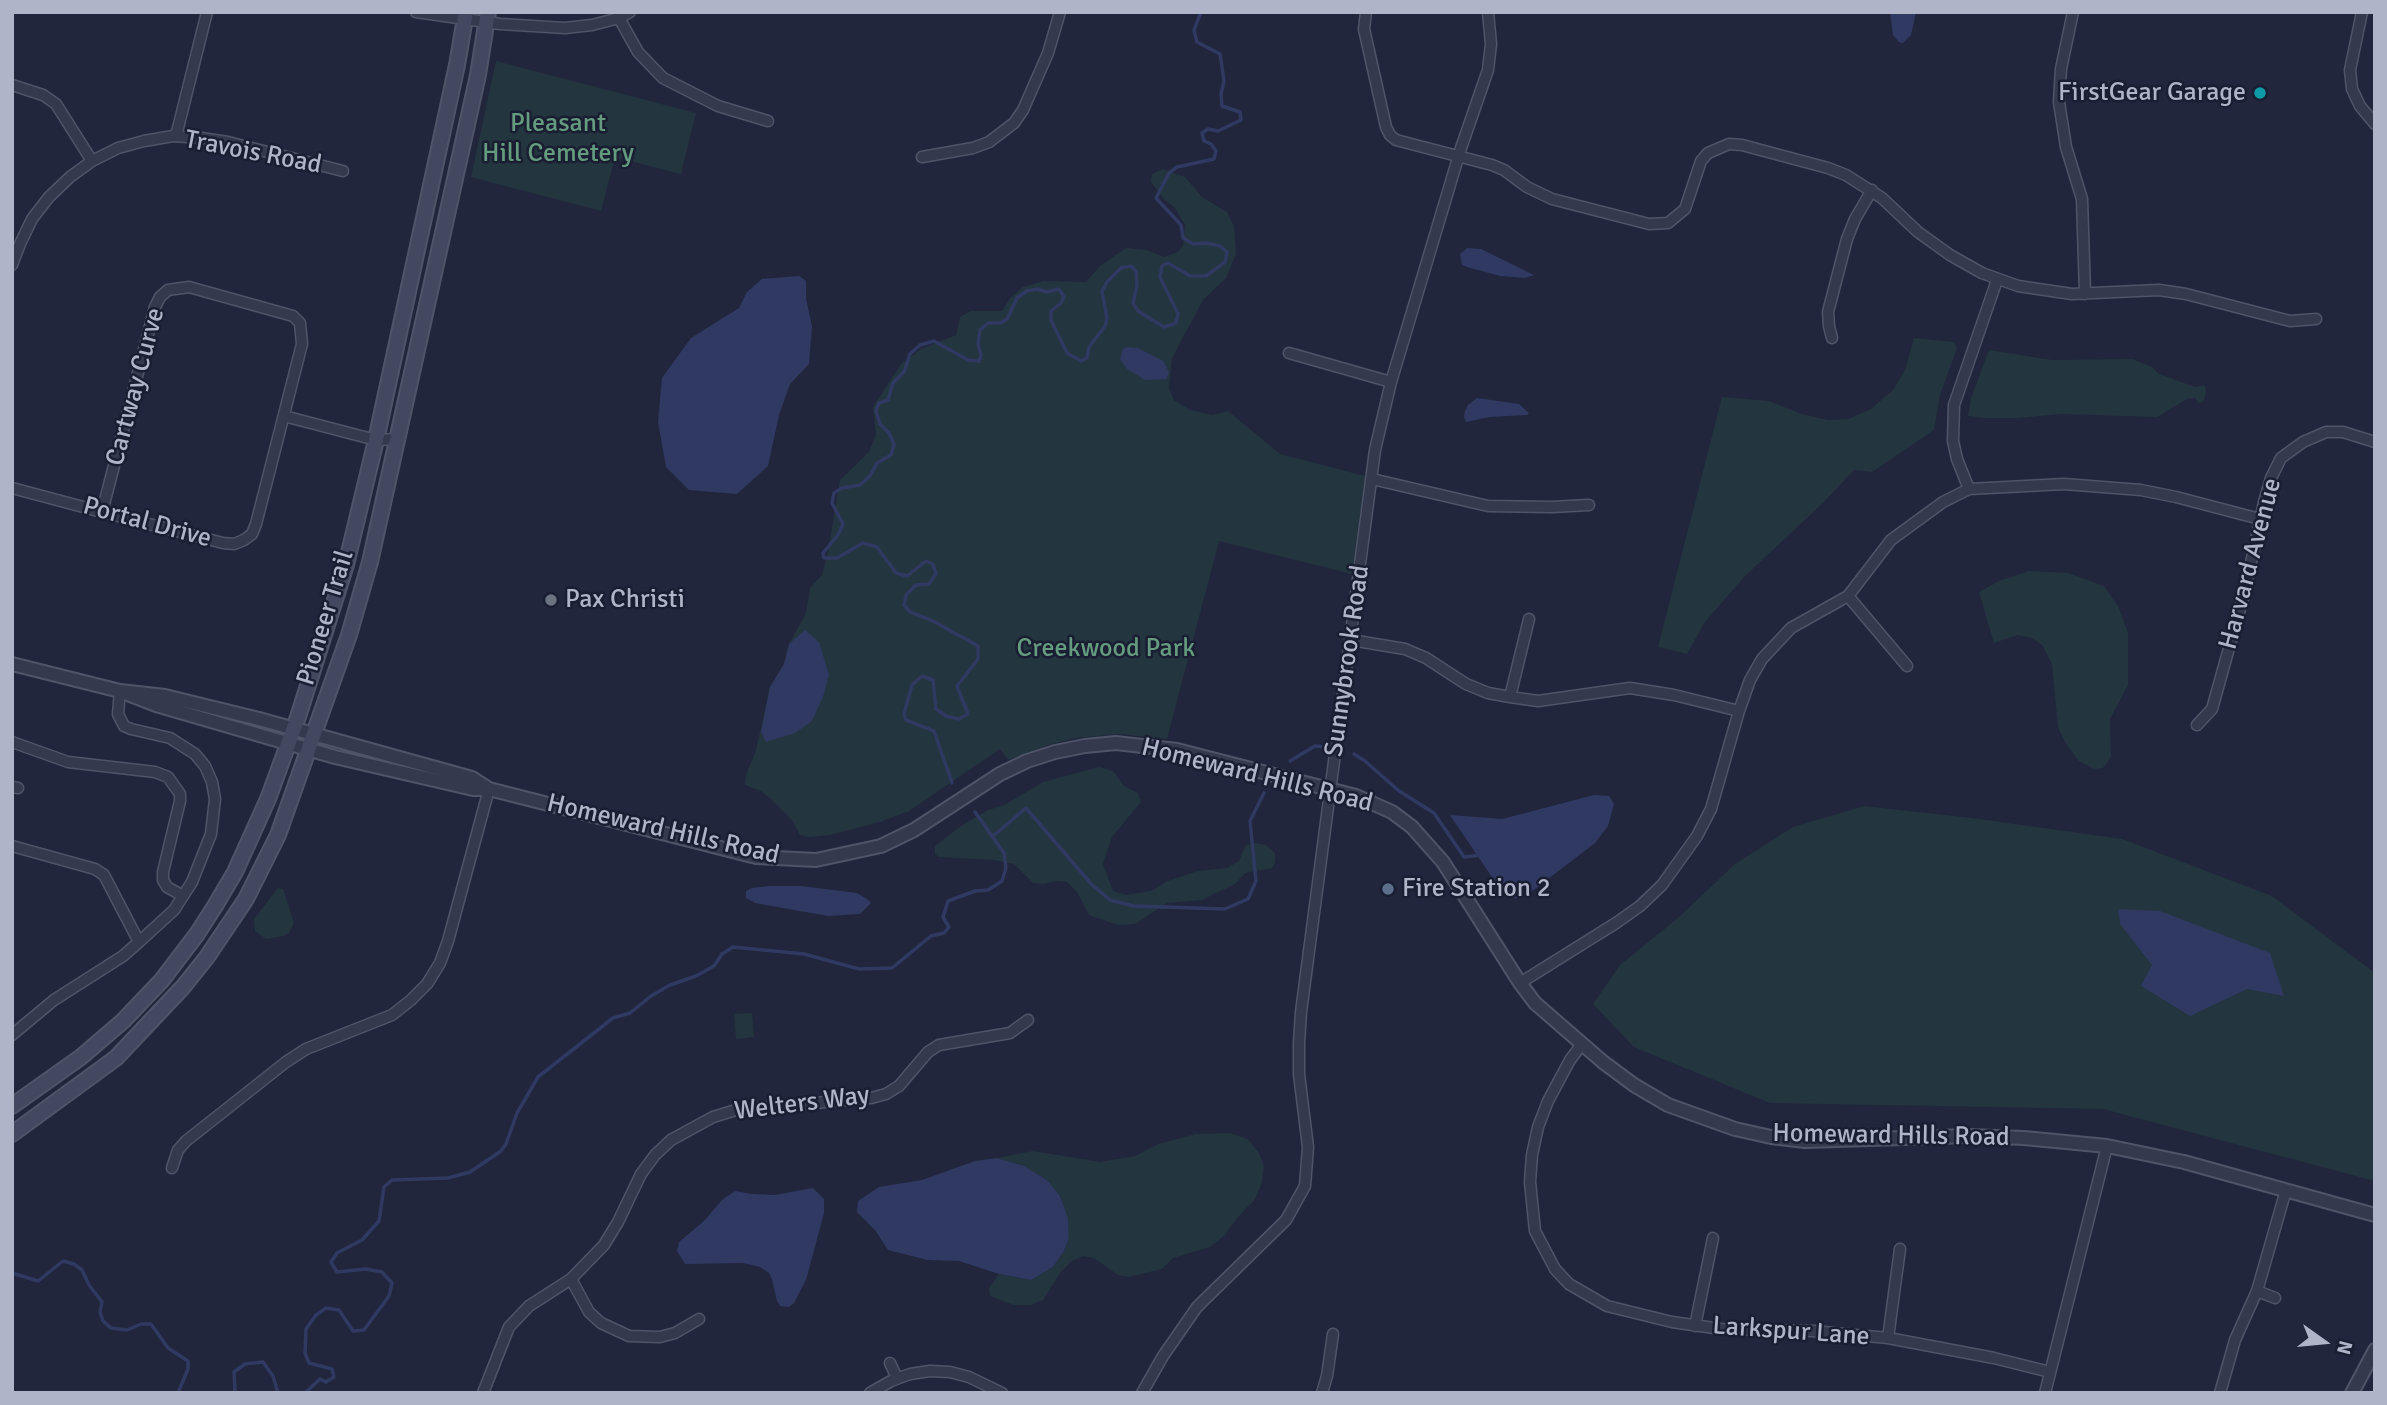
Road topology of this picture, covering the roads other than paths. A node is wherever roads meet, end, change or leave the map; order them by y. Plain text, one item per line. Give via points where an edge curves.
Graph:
1 (207, 12) edge
2 (416, 12) edge
3 (630, 12) edge
4 (1060, 12) edge
5 (1366, 12) edge
6 (1488, 12) edge
7 (2073, 12) edge
8 (2361, 12) edge
9 (466, 16) edge
10 (488, 17) edge
11 (619, 18) junction
12 (12, 85) edge
13 (768, 121) dead end
14 (2375, 124) edge
15 (176, 136) junction
16 (1459, 155) junction
17 (922, 158) dead end
18 (92, 161) junction
19 (343, 171) dead end
20 (1872, 190) junction
21 (1671, 221) junction
22 (1677, 232) dead end
23 (12, 265) edge
24 (1997, 279) junction
25 (2085, 294) junction
26 (2316, 319) dead end
27 (1832, 338) dead end
28 (1289, 353) dead end
29 (1391, 382) junction
30 (284, 416) junction
31 (398, 439) junction
32 (376, 440) junction
33 (2375, 442) edge
34 (1372, 479) junction
35 (12, 488) edge
36 (1969, 489) junction
37 (1589, 505) dead end
38 (102, 512) junction
39 (2260, 519) junction
40 (1848, 596) junction
41 (1529, 619) dead end
42 (1351, 640) junction
43 (12, 664) edge
44 (1907, 666) dead end
45 (120, 691) junction
46 (1510, 697) junction
47 (1739, 711) junction
48 (2197, 724) dead end
49 (294, 729) junction
50 (315, 735) junction
51 (12, 742) edge
52 (289, 744) junction
53 (310, 750) junction
54 (489, 789) junction
55 (1331, 791) junction
56 (12, 846) edge
57 (183, 896) junction
58 (139, 942) junction
59 (1520, 983) junction
60 (1028, 1020) dead end
61 (12, 1035) edge
62 (1582, 1044) junction
63 (12, 1107) edge
64 (12, 1134) edge
65 (2107, 1146) junction
66 (172, 1168) dead end
67 (2286, 1190) junction
68 (2375, 1215) edge
69 (1713, 1238) dead end
70 (1899, 1249) dead end
71 (571, 1279) junction
72 (2257, 1291) junction
73 (2275, 1298) dead end
74 (699, 1319) dead end
75 (1695, 1326) junction
76 (1333, 1334) dead end
77 (1888, 1338) junction
78 (2375, 1350) edge
79 (890, 1363) dead end
80 (2050, 1372) junction
81 (897, 1378) junction
82 (483, 1393) edge
83 (870, 1393) edge
84 (1003, 1393) edge
85 (1142, 1393) edge
86 (1322, 1393) edge
87 (2045, 1393) edge
88 (2220, 1393) edge
89 (2352, 1393) edge

1 - 15 street
2 - 9 street
3 - 11 street
4 - 17 street via 1048,53 1014,123 989,142
5 - 16 street via 1364,29 1390,135
6 - 16 street, Sunnybrook Road via 1488,70
7 - 25 street via 2059,102 2066,147 2082,199
8 - 14 street via 2350,70 2360,106
9 - 10 street
9 - 32 main road, Pioneer Trail
10 - 11 street via 540,28
10 - 31 main road, Pioneer Trail
11 - 13 street via 638,52 663,78 718,106
12 - 18 street via 44,95 56,104
15 - 18 street, Travois Road via 118,148
15 - 19 street, Travois Road via 228,142
16 - 21 street via 1504,170 1552,199 1649,224
16 - 29 street, Sunnybrook Road
18 - 23 street, Travois Road via 49,197 33,219
20 - 21 street via 1828,168 1729,144 1717,147 1701,161 1685,209
20 - 24 street via 1934,245
20 - 27 street via 1847,239 1828,312
21 - 22 street
24 - 25 street via 2036,290
24 - 36 street via 1954,405 1953,441
25 - 26 street via 2159,290 2290,321
28 - 29 street
29 - 34 street, Sunnybrook Road
30 - 32 street
30 - 38 street, Portal Drive via 257,524 244,540 223,543
30 - 38 street, Cartway Curve via 302,344 300,324 293,316 188,287 168,290 155,307
31 - 32 street
31 - 50 main road, Pioneer Trail via 353,623
32 - 49 main road, Pioneer Trail via 342,578
33 - 39 street, Harvard Avenue via 2326,432 2304,442 2281,458
34 - 37 street via 1488,506
34 - 42 street, Sunnybrook Road
35 - 38 street, Portal Drive
36 - 39 street via 2064,484 2141,490
36 - 40 street via 1891,540
39 - 48 street, Harvard Avenue via 2212,709
40 - 44 street
40 - 47 street via 1791,628 1774,643 1750,680
41 - 46 street
42 - 46 street via 1405,649 1466,684
42 - 55 street, Sunnybrook Road
43 - 45 street, Homeward Hills Road
45 - 49 street, Homeward Hills Road via 165,696
45 - 52 street, Homeward Hills Road
45 - 57 street via 118,714 124,726 184,745 205,766 212,782 215,815 211,834
46 - 47 street via 1538,701 1630,688
47 - 59 street via 1711,809 1681,862 1640,905
49 - 50 street, Homeward Hills Road
49 - 52 main road, Pioneer Trail
50 - 53 main road, Pioneer Trail
50 - 54 street, Homeward Hills Road via 472,778
51 - 57 street via 68,762 168,777 180,801 163,880
52 - 53 street, Homeward Hills Road
52 - 63 main road, Pioneer Trail via 235,872 162,980 81,1058
53 - 54 street, Homeward Hills Road via 446,784
53 - 64 main road, Pioneer Trail via 278,835 246,899 207,957 116,1058
54 - 55 street, Homeward Hills Road via 732,852 796,860 838,857 881,846 915,830 999,774 1027,761 1084,746 1116,743 1177,750
54 - 66 street via 448,941 427,984 392,1015 306,1049 286,1062 186,1141
55 - 59 street, Homeward Hills Road via 1392,812 1429,843
55 - 85 street, Sunnybrook Road via 1299,1043 1308,1147 1304,1186 1286,1220 1198,1307
56 - 58 street via 104,875
57 - 58 street
58 - 61 street
59 - 62 street, Homeward Hills Road via 1549,1017
60 - 71 street, Welters Way via 1010,1033 939,1045 886,1094 736,1110 691,1127 654,1155 604,1245
62 - 65 street, Homeward Hills Road via 1668,1105 1771,1137 1805,1141 1969,1136
62 - 75 street, Larkspur Lane via 1560,1076 1538,1127 1530,1182 1535,1231 1555,1269 1588,1296 1607,1306
65 - 67 street, Homeward Hills Road
65 - 80 street
67 - 68 street, Homeward Hills Road
67 - 72 street
69 - 75 street, Larkspur Lane
70 - 77 street, Larkspur Lane
71 - 74 street via 589,1312 629,1336 660,1337
71 - 82 street, Welters Way via 518,1316 503,1340
72 - 73 street
72 - 88 street via 2235,1340
75 - 77 street, Larkspur Lane
76 - 86 street
77 - 80 street, Larkspur Lane
78 - 89 street
79 - 81 street
80 - 87 street
81 - 83 street
81 - 84 street via 950,1372

